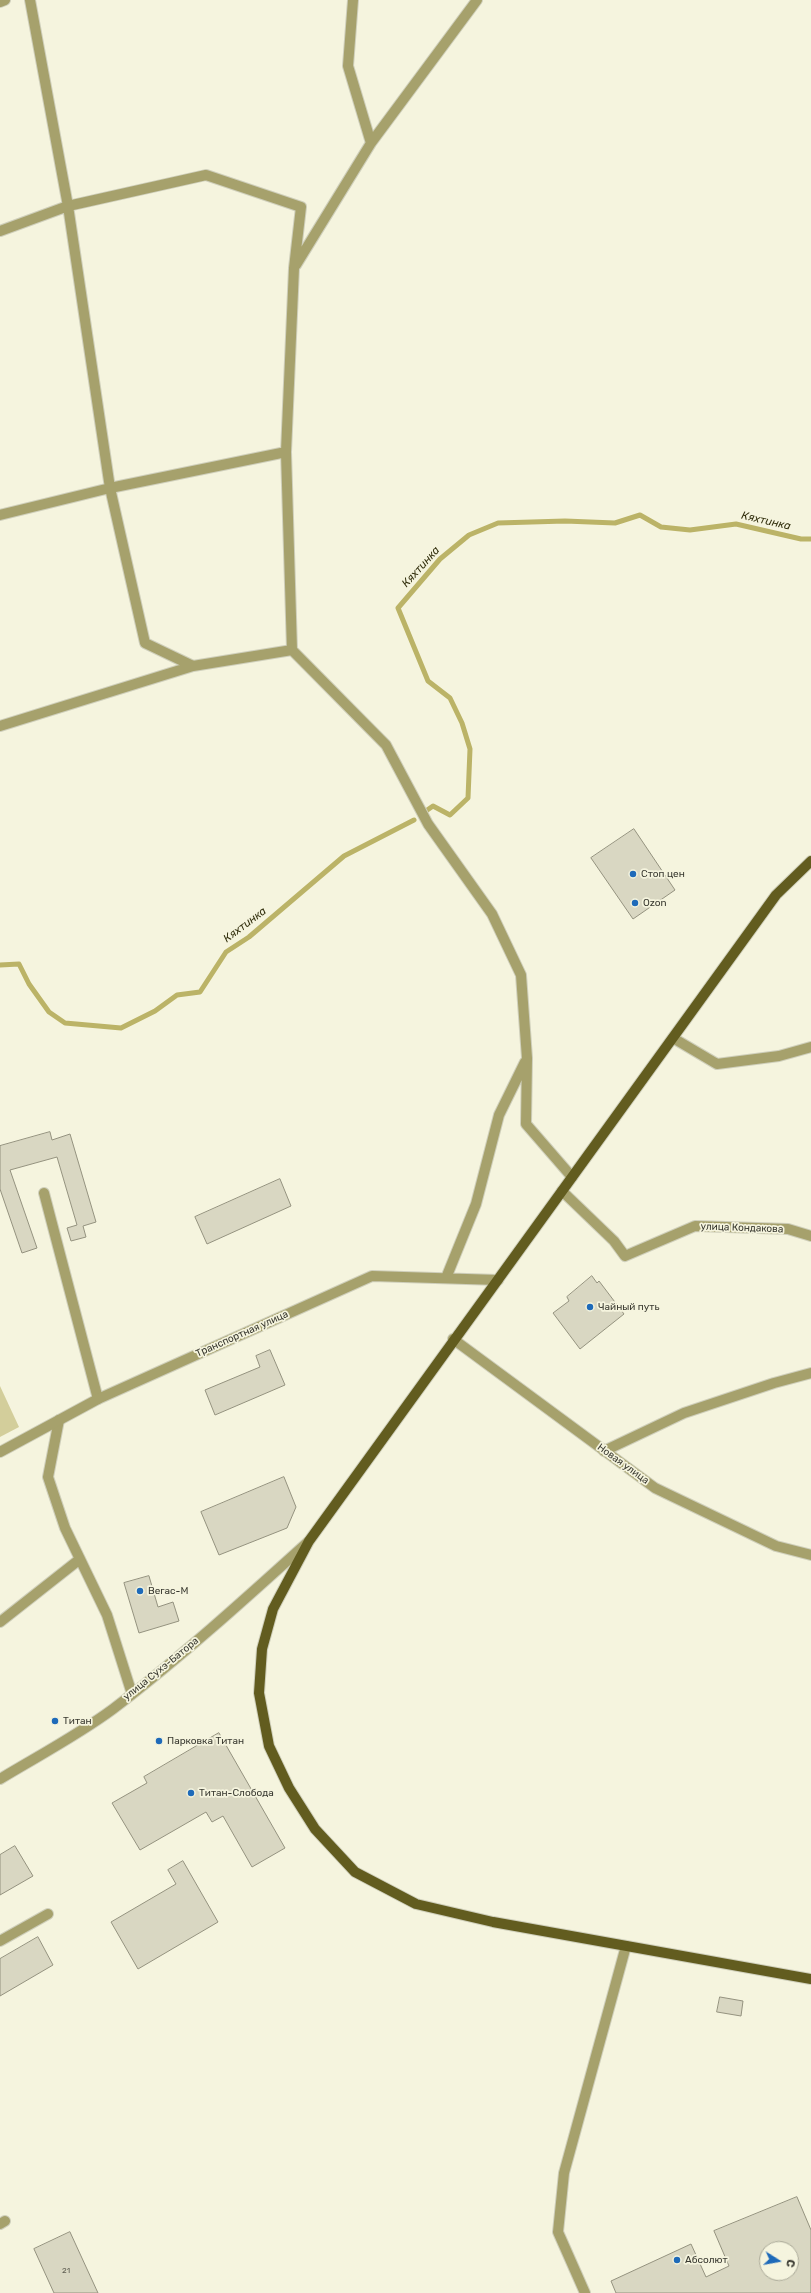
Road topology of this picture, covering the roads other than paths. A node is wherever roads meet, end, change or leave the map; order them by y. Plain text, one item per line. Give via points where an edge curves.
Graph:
1 (5, 0) edge
2 (30, 0) edge
3 (353, 0) edge
4 (477, 0) edge
5 (0, 2) edge
6 (371, 143) junction
7 (68, 206) junction
8 (0, 231) edge
9 (294, 268) junction
10 (286, 452) junction
11 (110, 488) junction
12 (0, 515) edge
13 (292, 650) junction
14 (193, 666) junction
15 (0, 726) edge
16 (811, 861) edge
17 (673, 1038) junction
18 (811, 1047) edge
19 (527, 1058) junction
20 (572, 1177) junction
21 (562, 1191) junction
22 (44, 1193) dead end
23 (811, 1236) edge
24 (446, 1278) junction
25 (498, 1280) junction
26 (453, 1339) junction
27 (811, 1373) edge
28 (98, 1399) junction
29 (59, 1420) junction
30 (604, 1450) junction
31 (0, 1452) edge
32 (309, 1541) junction
33 (811, 1555) edge
34 (80, 1559) junction
35 (0, 1622) edge
36 (132, 1694) junction
37 (0, 1779) edge
38 (48, 1914) dead end
39 (0, 1941) edge
40 (626, 1946) junction
41 (811, 1979) edge
42 (585, 2293) edge

1 - 5 street
2 - 7 street
3 - 6 street via 348,66
4 - 6 street
6 - 9 street
7 - 8 street
7 - 9 street via 206,175 301,207
7 - 11 street
9 - 10 street
10 - 11 street
10 - 13 street
11 - 12 street
11 - 14 street via 145,643
13 - 14 street
13 - 19 street via 386,745 428,824 492,914 520,975
14 - 15 street
16 - 17 main road via 776,895
17 - 18 street via 718,1064 779,1056
17 - 20 main road
19 - 20 street via 526,1124
19 - 24 street via 499,1115 476,1204
20 - 21 main road
21 - 23 street, улица Кондакова via 614,1241 625,1256 695,1226 788,1229
21 - 25 main road
22 - 28 street
24 - 25 street, Транспортная улица
24 - 28 street, Транспортная улица via 372,1276
25 - 26 main road
26 - 30 street, Новая улица
26 - 32 main road
27 - 30 street via 684,1413
28 - 29 street, Транспортная улица
29 - 31 street, Транспортная улица
29 - 34 street via 48,1477 65,1528
30 - 33 street, Новая улица via 655,1488 776,1546
32 - 36 street, улица Сухэ-Батора via 213,1628
32 - 40 main road via 273,1609 262,1649 259,1693 269,1746 289,1788 315,1829 355,1872 416,1904 493,1922
34 - 35 street
34 - 36 street via 107,1615
36 - 37 street, улица Сухэ-Батора via 64,1741
38 - 39 street
40 - 41 main road
40 - 42 street via 564,2173 558,2232

